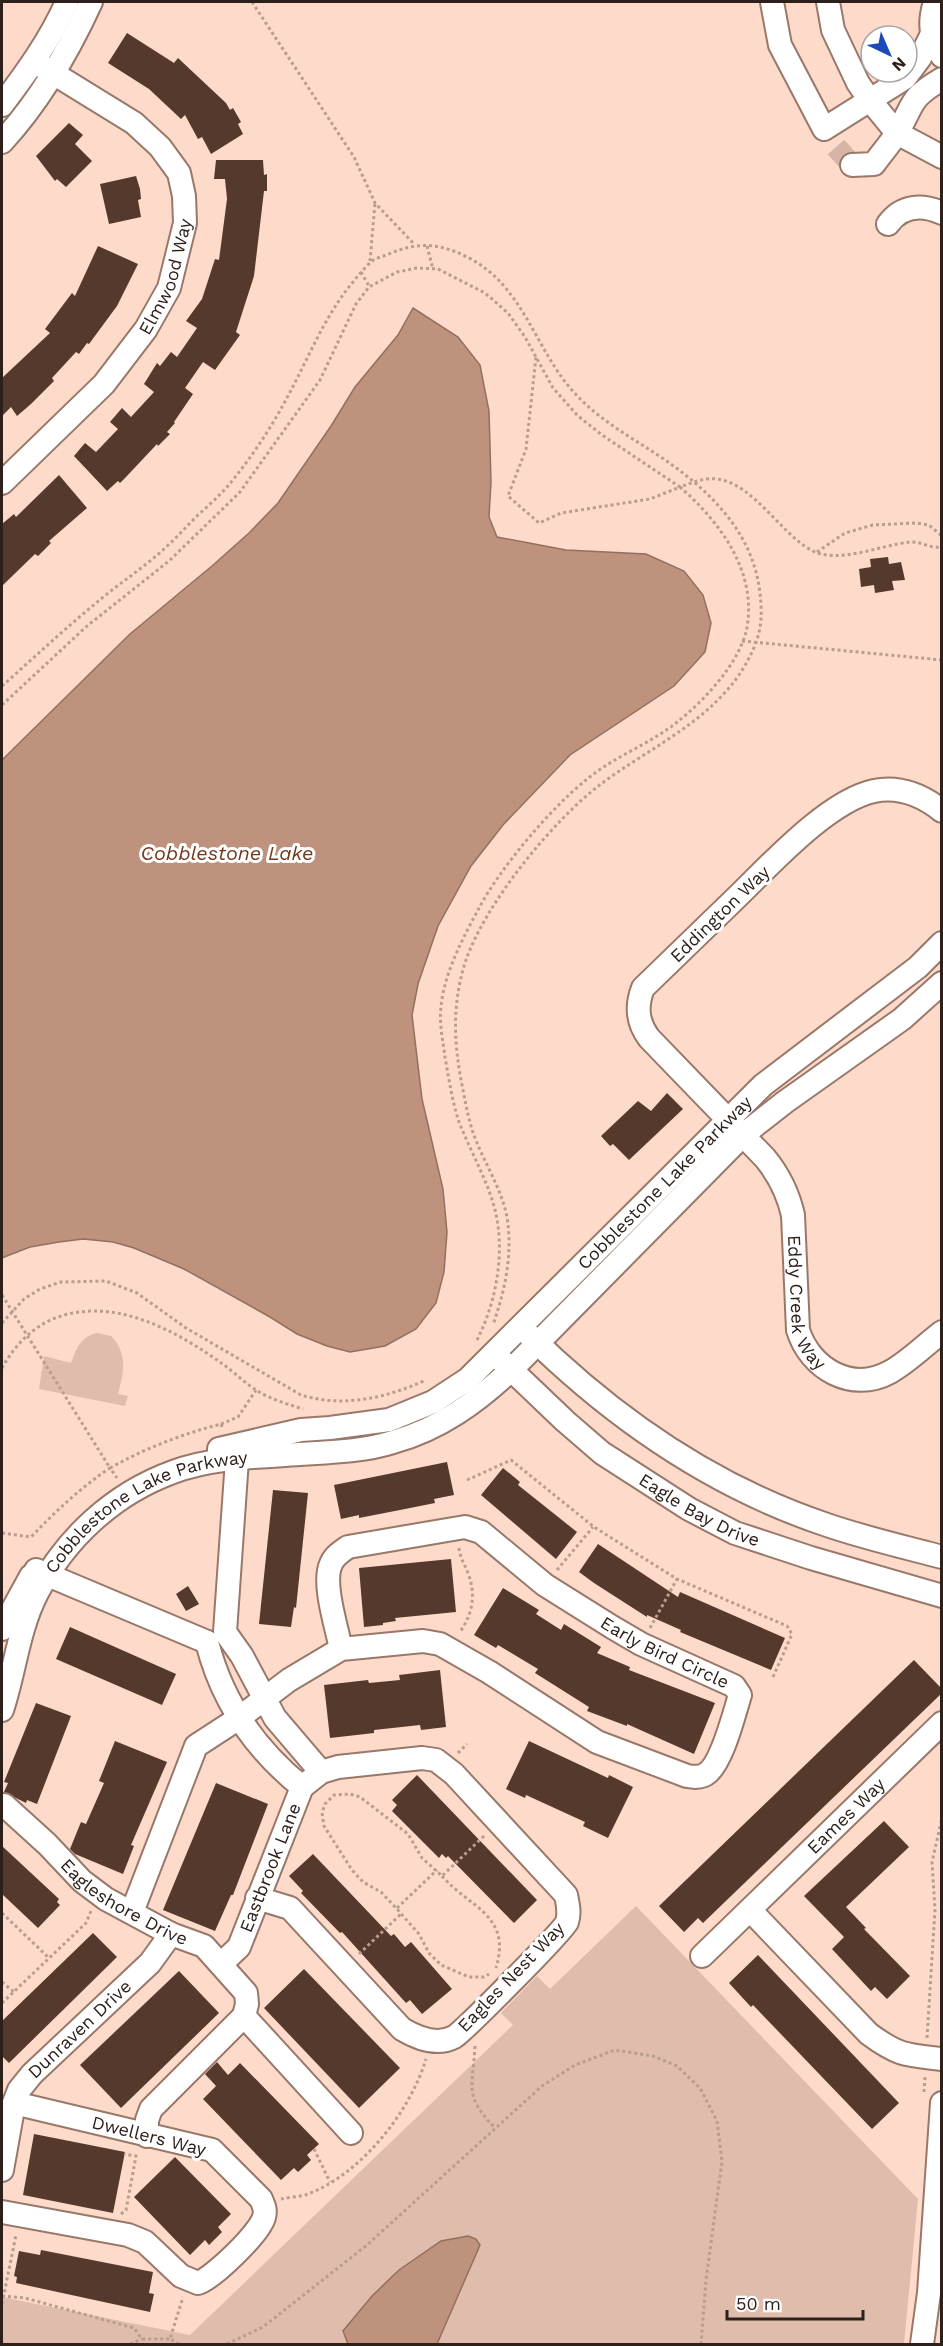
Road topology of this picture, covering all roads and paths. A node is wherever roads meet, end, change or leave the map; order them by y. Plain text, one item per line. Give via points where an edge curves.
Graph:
1 (67, 2) edge
2 (91, 2) edge
3 (252, 2) edge
4 (772, 2) edge
5 (828, 2) edge
6 (935, 2) edge
7 (931, 36) junction
8 (942, 56) edge
9 (44, 67) junction
10 (942, 79) edge
11 (869, 99) junction
12 (2, 105) edge
13 (897, 133) junction
14 (2, 142) edge
15 (942, 157) edge
16 (852, 165) dead end
17 (375, 203) junction
18 (942, 213) edge
19 (888, 224) dead end
20 (414, 244) junction
21 (427, 246) junction
22 (370, 261) junction
23 (433, 269) junction
24 (361, 272) junction
25 (369, 287) junction
26 (536, 357) junction
27 (2, 483) edge
28 (696, 483) junction
29 (680, 487) junction
30 (942, 536) edge
31 (942, 547) edge
32 (817, 552) junction
33 (742, 642) junction
34 (756, 644) junction
35 (942, 660) edge
36 (2, 686) edge
37 (2, 705) edge
38 (942, 811) edge
39 (942, 943) edge
40 (942, 983) edge
41 (727, 1119) junction
42 (743, 1135) junction
43 (2, 1295) edge
44 (12, 1311) junction
45 (2, 1323) edge
46 (492, 1328) dead end
47 (942, 1332) edge
48 (28, 1335) junction
49 (529, 1336) junction
50 (485, 1349) junction
51 (2, 1368) edge
52 (512, 1369) junction
53 (433, 1377) dead end
54 (256, 1390) junction
55 (305, 1409) dead end
56 (389, 1420) junction
57 (221, 1424) junction
58 (393, 1443) junction
59 (232, 1445) junction
60 (110, 1468) junction
61 (119, 1480) dead end
62 (467, 1480) dead end
63 (458, 1527) junction
64 (594, 1527) junction
65 (2, 1533) edge
66 (942, 1557) edge
67 (41, 1573) junction
68 (551, 1576) dead end
69 (677, 1580) junction
70 (942, 1596) edge
71 (2, 1629) edge
72 (646, 1635) dead end
73 (216, 1637) junction
74 (341, 1649) junction
75 (449, 1649) junction
76 (773, 1677) dead end
77 (264, 1699) junction
78 (2, 1710) edge
79 (239, 1718) junction
80 (942, 1723) edge
81 (321, 1772) junction
82 (299, 1794) junction
83 (4, 1806) dead end
84 (322, 1813) junction
85 (942, 1818) edge
86 (498, 1822) junction
87 (436, 1870) junction
88 (442, 1876) junction
89 (258, 1898) junction
90 (94, 1904) dead end
91 (397, 1908) junction
92 (750, 1910) junction
93 (132, 1912) junction
94 (2, 1913) edge
95 (402, 1914) junction
96 (171, 1934) junction
97 (702, 1956) dead end
98 (48, 1958) junction
99 (351, 1962) dead end
100 (221, 1964) junction
101 (2, 1982) edge
102 (14, 1992) junction
103 (2, 2003) edge
104 (244, 2016) junction
105 (473, 2038) dead end
106 (934, 2058) edge
107 (933, 2102) edge
108 (14, 2103) junction
109 (495, 2128) junction
110 (351, 2133) dead end
111 (147, 2136) junction
112 (314, 2149) dead end
113 (124, 2154) dead end
114 (2, 2170) edge
115 (330, 2183) dead end
116 (2, 2212) edge
117 (113, 2216) dead end
118 (16, 2235) dead end
119 (186, 2289) dead end
120 (3, 2296) edge
121 (2, 2304) edge
122 (142, 2339) junction
123 (170, 2339) junction
124 (130, 2344) edge
125 (179, 2344) edge
126 (227, 2344) edge
127 (700, 2344) edge
128 (922, 2344) edge

1 - 9 street
2 - 9 street via 73,41
3 - 17 path via 354,157
4 - 11 street via 780,45 830,138
5 - 11 street via 832,30
6 - 7 street
7 - 8 street
7 - 11 street via 905,78
9 - 12 street
9 - 14 street via 16,127
9 - 27 street, Elmwood Way via 134,123 160,147 179,173 185,223 169,288 146,329 104,384
10 - 13 street via 914,99
11 - 13 street
13 - 15 street
13 - 16 street via 874,164
17 - 20 path
17 - 22 path
18 - 19 street via 919,206 906,209
20 - 21 path
20 - 22 path
21 - 23 path
21 - 28 path via 447,248 490,272 525,312 570,389 599,416
22 - 24 path
23 - 25 path via 398,272
23 - 26 path via 458,278 497,302
24 - 25 path
24 - 36 path via 340,297 286,401 224,492
25 - 37 path via 356,304 320,380 240,492 169,561 87,626
26 - 29 path via 553,388 578,416
26 - 29 path via 526,450 508,496 539,523 561,513 650,499
28 - 29 path
28 - 32 path via 705,479 727,481 746,492 791,536
28 - 34 path via 726,513 752,556 762,619
29 - 33 path via 712,516 739,561 747,590 747,627
30 - 32 path via 929,525 873,525 845,533
31 - 32 path via 913,542 830,557
33 - 34 path
33 - 50 path via 722,676 693,709 675,725 594,772 543,822 480,906 454,960 441,1006 446,1063 458,1118 494,1206 498,1236 497,1277 485,1321
34 - 35 path
34 - 46 path via 734,682 712,706 676,735 598,786 561,821 518,871 470,950 457,1001 455,1048 469,1121 503,1201 509,1245 509,1267
38 - 41 street, Eddington Way via 919,796 897,790 874,791 853,799 787,849 643,988 638,1010 645,1032
39 - 41 street, Cobblestone Lake Parkway via 918,967 763,1085
40 - 42 street, Cobblestone Lake Parkway via 902,1019
41 - 42 street, Eddy Creek Way
41 - 49 street, Cobblestone Lake Parkway via 586,1259
42 - 47 street, Eddy Creek Way via 773,1168 790,1202 798,1330 812,1358 838,1376 870,1379 890,1372
42 - 49 street, Cobblestone Lake Parkway
43 - 44 path
44 - 45 path
44 - 48 path
44 - 53 path via 40,1289 61,1282 106,1281 137,1293 186,1328 284,1387 320,1400 392,1395
48 - 51 path
48 - 54 path via 66,1314 119,1312 203,1350
48 - 60 path
49 - 50 street, Cobblestone Lake Parkway
49 - 52 street, Cobblestone Lake Parkway
49 - 66 street, Eagle Bay Drive via 621,1416 705,1472 827,1525
50 - 52 street, Eagle Bay Drive
50 - 56 street, Cobblestone Lake Parkway via 468,1379 433,1402
52 - 58 street, Cobblestone Lake Parkway via 460,1412 437,1426
52 - 70 street, Eagle Bay Drive via 602,1453 689,1509 735,1533
54 - 55 path
54 - 57 path via 238,1417
56 - 58 street
56 - 59 street, Cobblestone Lake Parkway via 300,1430
57 - 59 path
57 - 60 path via 149,1447
58 - 59 street, Cobblestone Lake Parkway via 360,1450
59 - 67 street, Cobblestone Lake Parkway via 170,1460 113,1492 83,1514 47,1551
59 - 73 street
60 - 61 path
60 - 65 path via 75,1494 31,1537
62 - 64 path via 511,1460
63 - 74 street, Early Bird Circle via 348,1547 338,1554 331,1563 329,1585
63 - 75 path via 460,1556 473,1598 464,1628
63 - 75 street, Early Bird Circle via 481,1532 574,1604 641,1644 734,1686 740,1695 717,1762 707,1774 687,1776 597,1742
64 - 68 path
64 - 69 path
67 - 71 street, Cobblestone Lake Parkway
67 - 73 street
67 - 78 street, Cobblestone Lake Parkway via 24,1619
69 - 72 path
69 - 76 path via 787,1626 792,1634
73 - 77 street via 242,1656
73 - 79 street via 213,1666
74 - 75 street, Early Bird Circle via 423,1641
74 - 77 street, Early Bird Circle
77 - 79 street, Early Bird Circle
77 - 81 street via 275,1718
79 - 82 street via 258,1747
79 - 93 street, Early Bird Circle via 195,1746
80 - 92 street, Eames Way
81 - 82 street, Eastbrook Lane
81 - 86 street, Eagles Nest Way via 392,1761 436,1760
82 - 84 path
82 - 89 street, Eastbrook Lane
83 - 93 street, Eagleshore Drive via 48,1844 82,1881
84 - 87 path via 334,1795 360,1797 408,1834 422,1858
84 - 91 path via 324,1826 352,1870
85 - 106 path via 932,1862
86 - 88 path
86 - 89 street, Eagles Nest Way via 566,1895 566,1924 453,2037 417,2038 402,2029 290,1908
87 - 88 path
87 - 91 path
88 - 95 path via 482,1909 496,1928 499,1953 491,1974 469,1977 441,1965
89 - 100 street, Eastbrook Lane via 239,1947
90 - 98 path via 86,1923
91 - 95 path
92 - 97 street, Eames Way
92 - 106 street via 869,2034 905,2056
93 - 96 street, Eagleshore Drive
94 - 98 path
95 - 99 path
96 - 100 street, Eagleshore Drive via 204,1946
96 - 108 street, Dunraven Drive via 150,1963 32,2074
98 - 102 path
100 - 104 street, Eagleshore Drive via 246,1992
101 - 102 path
102 - 103 path
104 - 110 street
104 - 111 street via 151,2109
105 - 109 path via 473,2097 479,2111
106 - 107 path
107 - 128 street via 929,2293
108 - 111 street, Dwellers Way
108 - 114 street, Dunraven Drive
109 - 126 path via 368,2245 263,2327
109 - 127 path via 542,2086 575,2065 615,2050 653,2056 677,2066 700,2088 717,2121 722,2161
111 - 116 street, Dwellers Way via 212,2150 261,2199 265,2208 264,2219 254,2233 206,2280 190,2281 146,2242 128,2235
112 - 115 path
113 - 117 path via 136,2156 126,2210
118 - 120 path
119 - 123 path
120 - 121 path
120 - 122 path via 25,2298 134,2328
122 - 123 path
122 - 124 path
123 - 125 path

